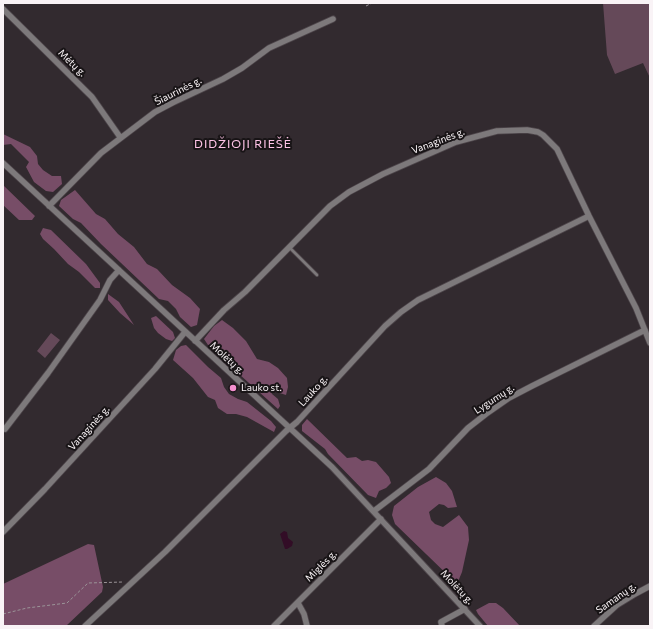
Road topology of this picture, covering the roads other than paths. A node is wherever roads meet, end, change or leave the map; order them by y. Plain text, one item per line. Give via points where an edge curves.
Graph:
1 (3, 9) edge
2 (333, 19) dead end
3 (120, 137) junction
4 (3, 163) edge
5 (49, 206) junction
6 (589, 216) junction
7 (290, 247) junction
8 (119, 270) junction
9 (317, 275) dead end
10 (645, 330) junction
11 (185, 332) junction
12 (195, 341) junction
13 (650, 343) edge
14 (290, 428) junction
15 (5, 429) dead end
16 (374, 511) junction
17 (381, 518) junction
18 (3, 532) edge
19 (650, 586) edge
20 (298, 602) junction
21 (465, 609) junction
22 (85, 626) edge
23 (274, 626) edge
24 (307, 626) edge
25 (442, 626) edge
26 (480, 626) edge
27 (594, 626) edge

1 - 3 street, Mėtų g. via 92,97
2 - 3 street, Šiaurinės g. via 269,48 223,79 155,112
3 - 5 street, Šiaurinės g. via 89,164
4 - 5 street, Molėtų g.
5 - 8 street, Molėtų g.
6 - 7 street, Vanaginės g. via 561,155 551,141 538,132 528,130 497,132 444,146 349,192 330,206
6 - 10 street, Vanaginės g.
6 - 14 street, Lauko g. via 418,300 401,312
7 - 9 lane
7 - 12 street, Vanaginės g.
8 - 11 street, Molėtų g.
8 - 15 street via 48,373
10 - 13 street, Vanaginės g.
10 - 16 street, Lygumų g. via 503,402 468,428 424,472
11 - 12 street, Molėtų g.
11 - 18 street, Vanaginės g. via 155,369
12 - 14 street, Molėtų g.
14 - 16 street, Molėtų g.
14 - 22 street, Lauko g. via 165,552
16 - 17 street, Molėtų g.
17 - 20 street, Miglės g.
17 - 21 street, Molėtų g.
19 - 27 street, Samanų g. via 617,605
20 - 23 street, Miglės g.
20 - 24 street
21 - 25 street via 441,622
21 - 26 street, Molėtų g.

